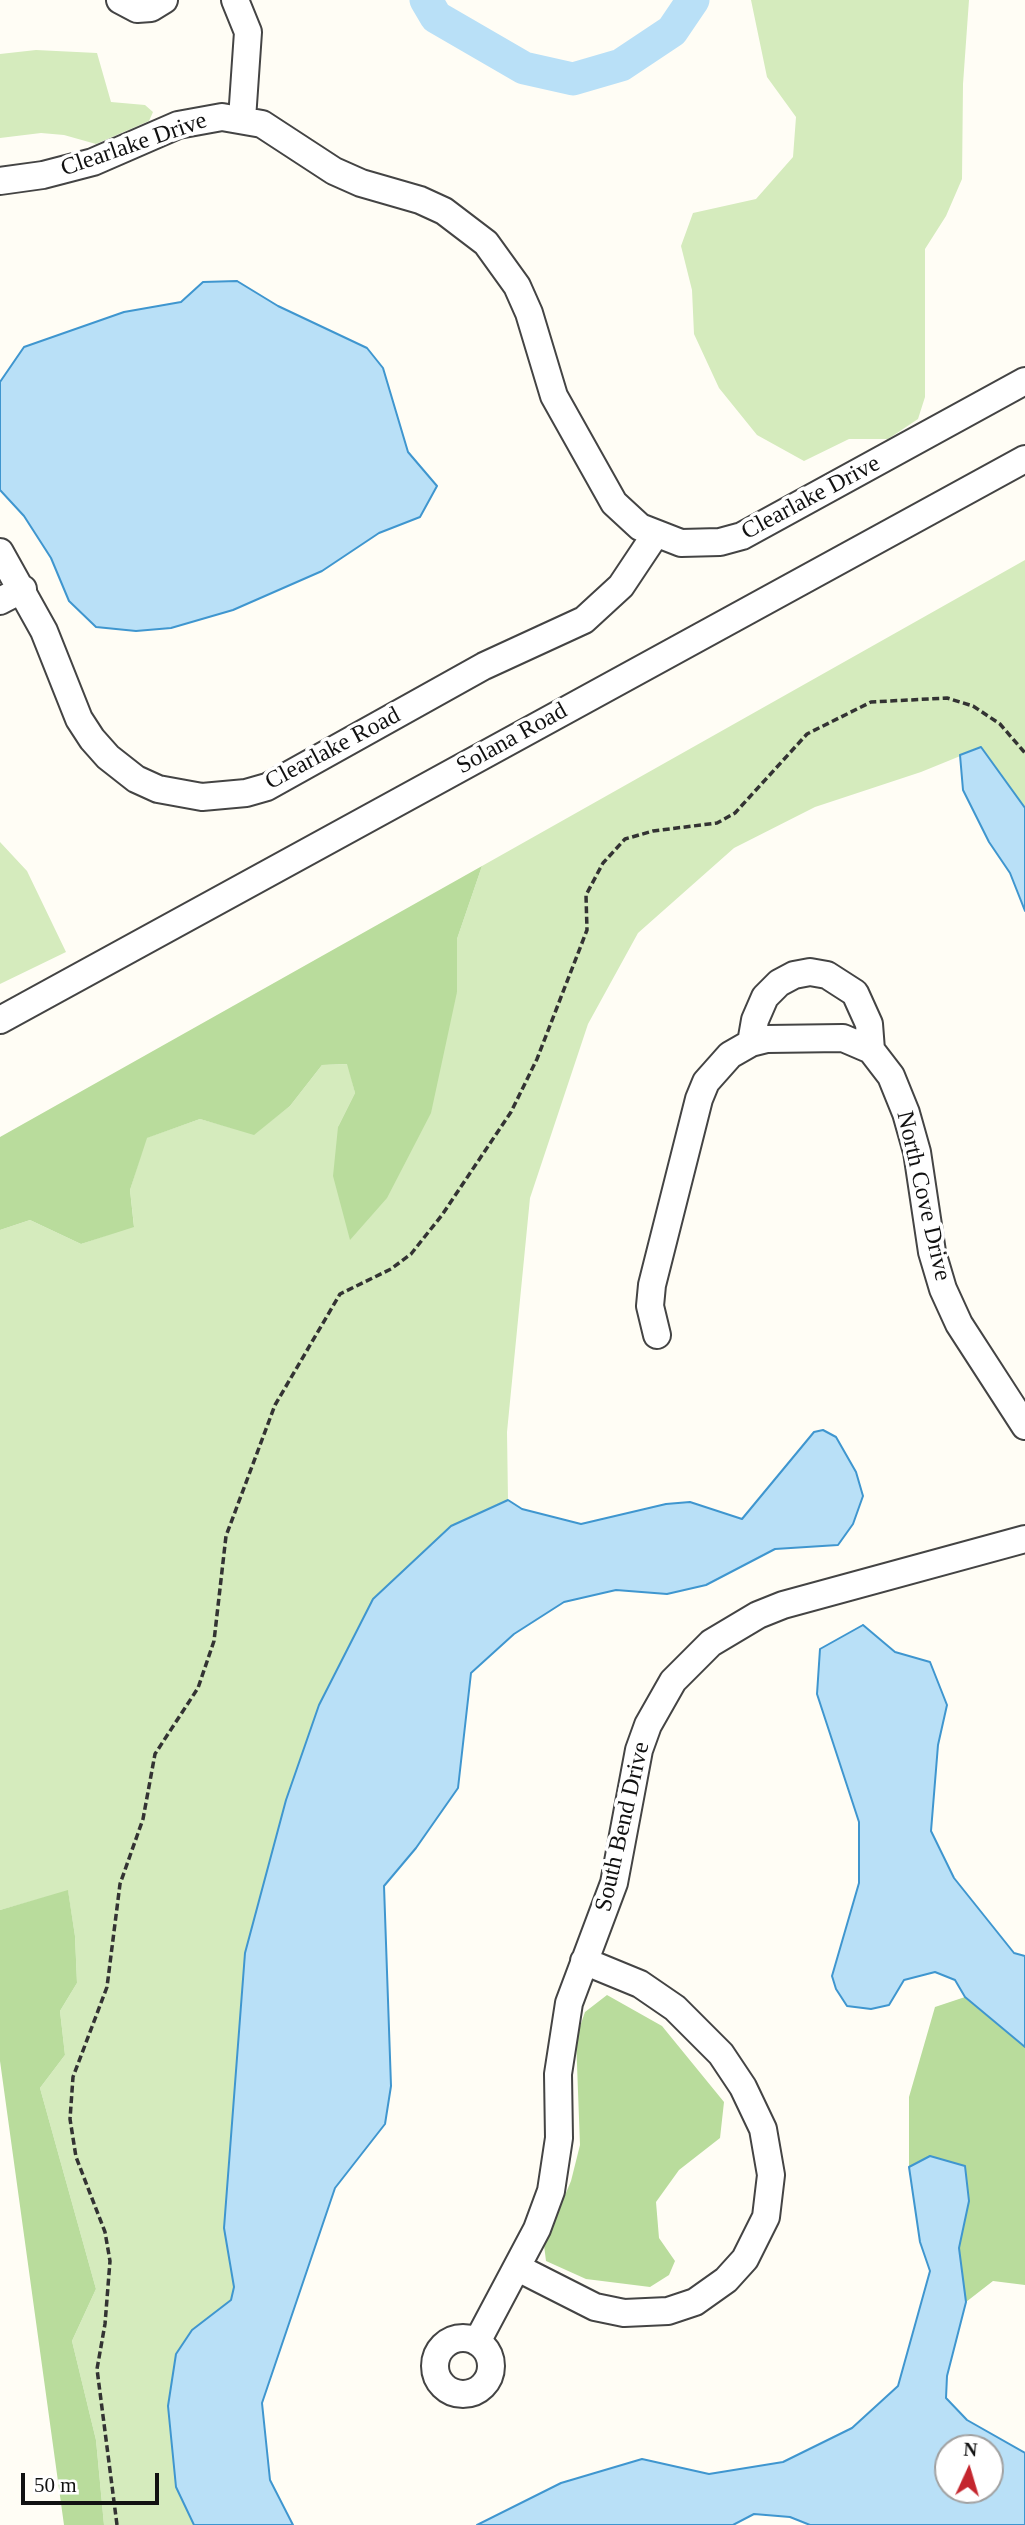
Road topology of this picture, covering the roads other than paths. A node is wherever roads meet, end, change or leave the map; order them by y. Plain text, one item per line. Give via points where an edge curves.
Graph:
1 (120, 0) edge
2 (164, 0) edge
3 (234, 0) edge
4 (242, 119) junction
5 (0, 181) edge
6 (1025, 381) edge
7 (1025, 459) edge
8 (655, 535) junction
9 (0, 552) edge
10 (11, 595) edge
11 (0, 1020) edge
12 (751, 1043) junction
13 (871, 1050) junction
14 (657, 1335) dead end
15 (1022, 1418) edge
16 (1025, 1539) edge
17 (584, 1961) junction
18 (518, 2268) junction
19 (478, 2342) dead end

1 - 2 street via 137,9
3 - 4 street via 248,32
4 - 5 street, Clearlake Drive via 202,118 93,162
4 - 8 street, Clearlake Drive via 280,133 334,171 444,211 485,243 517,285 554,396 603,487 626,516
6 - 8 street, Clearlake Drive via 742,536 696,544
7 - 11 street, Solana Road
8 - 10 street, Clearlake Road via 621,586 584,620 484,666 267,787 224,797 158,789 108,757 79,719 44,631
9 - 10 street
12 - 13 street via 836,1037
12 - 13 street, North Cove Drive via 765,997 779,983 810,972 827,975 855,993 869,1024
12 - 14 street via 717,1067 699,1099 652,1285 650,1306
13 - 15 street, North Cove Drive via 891,1076 906,1113 943,1289 959,1324
16 - 17 street, South Bend Drive via 783,1605 734,1628 690,1661 659,1702 643,1738 614,1883
17 - 18 street, South Bend Drive via 562,2036 559,2138 551,2191
17 - 18 street via 640,1984 675,2008 721,2054 763,2129 769,2152 770,2198 755,2243 739,2266 711,2292 668,2311 624,2313 595,2307
18 - 19 street, South Bend Drive

